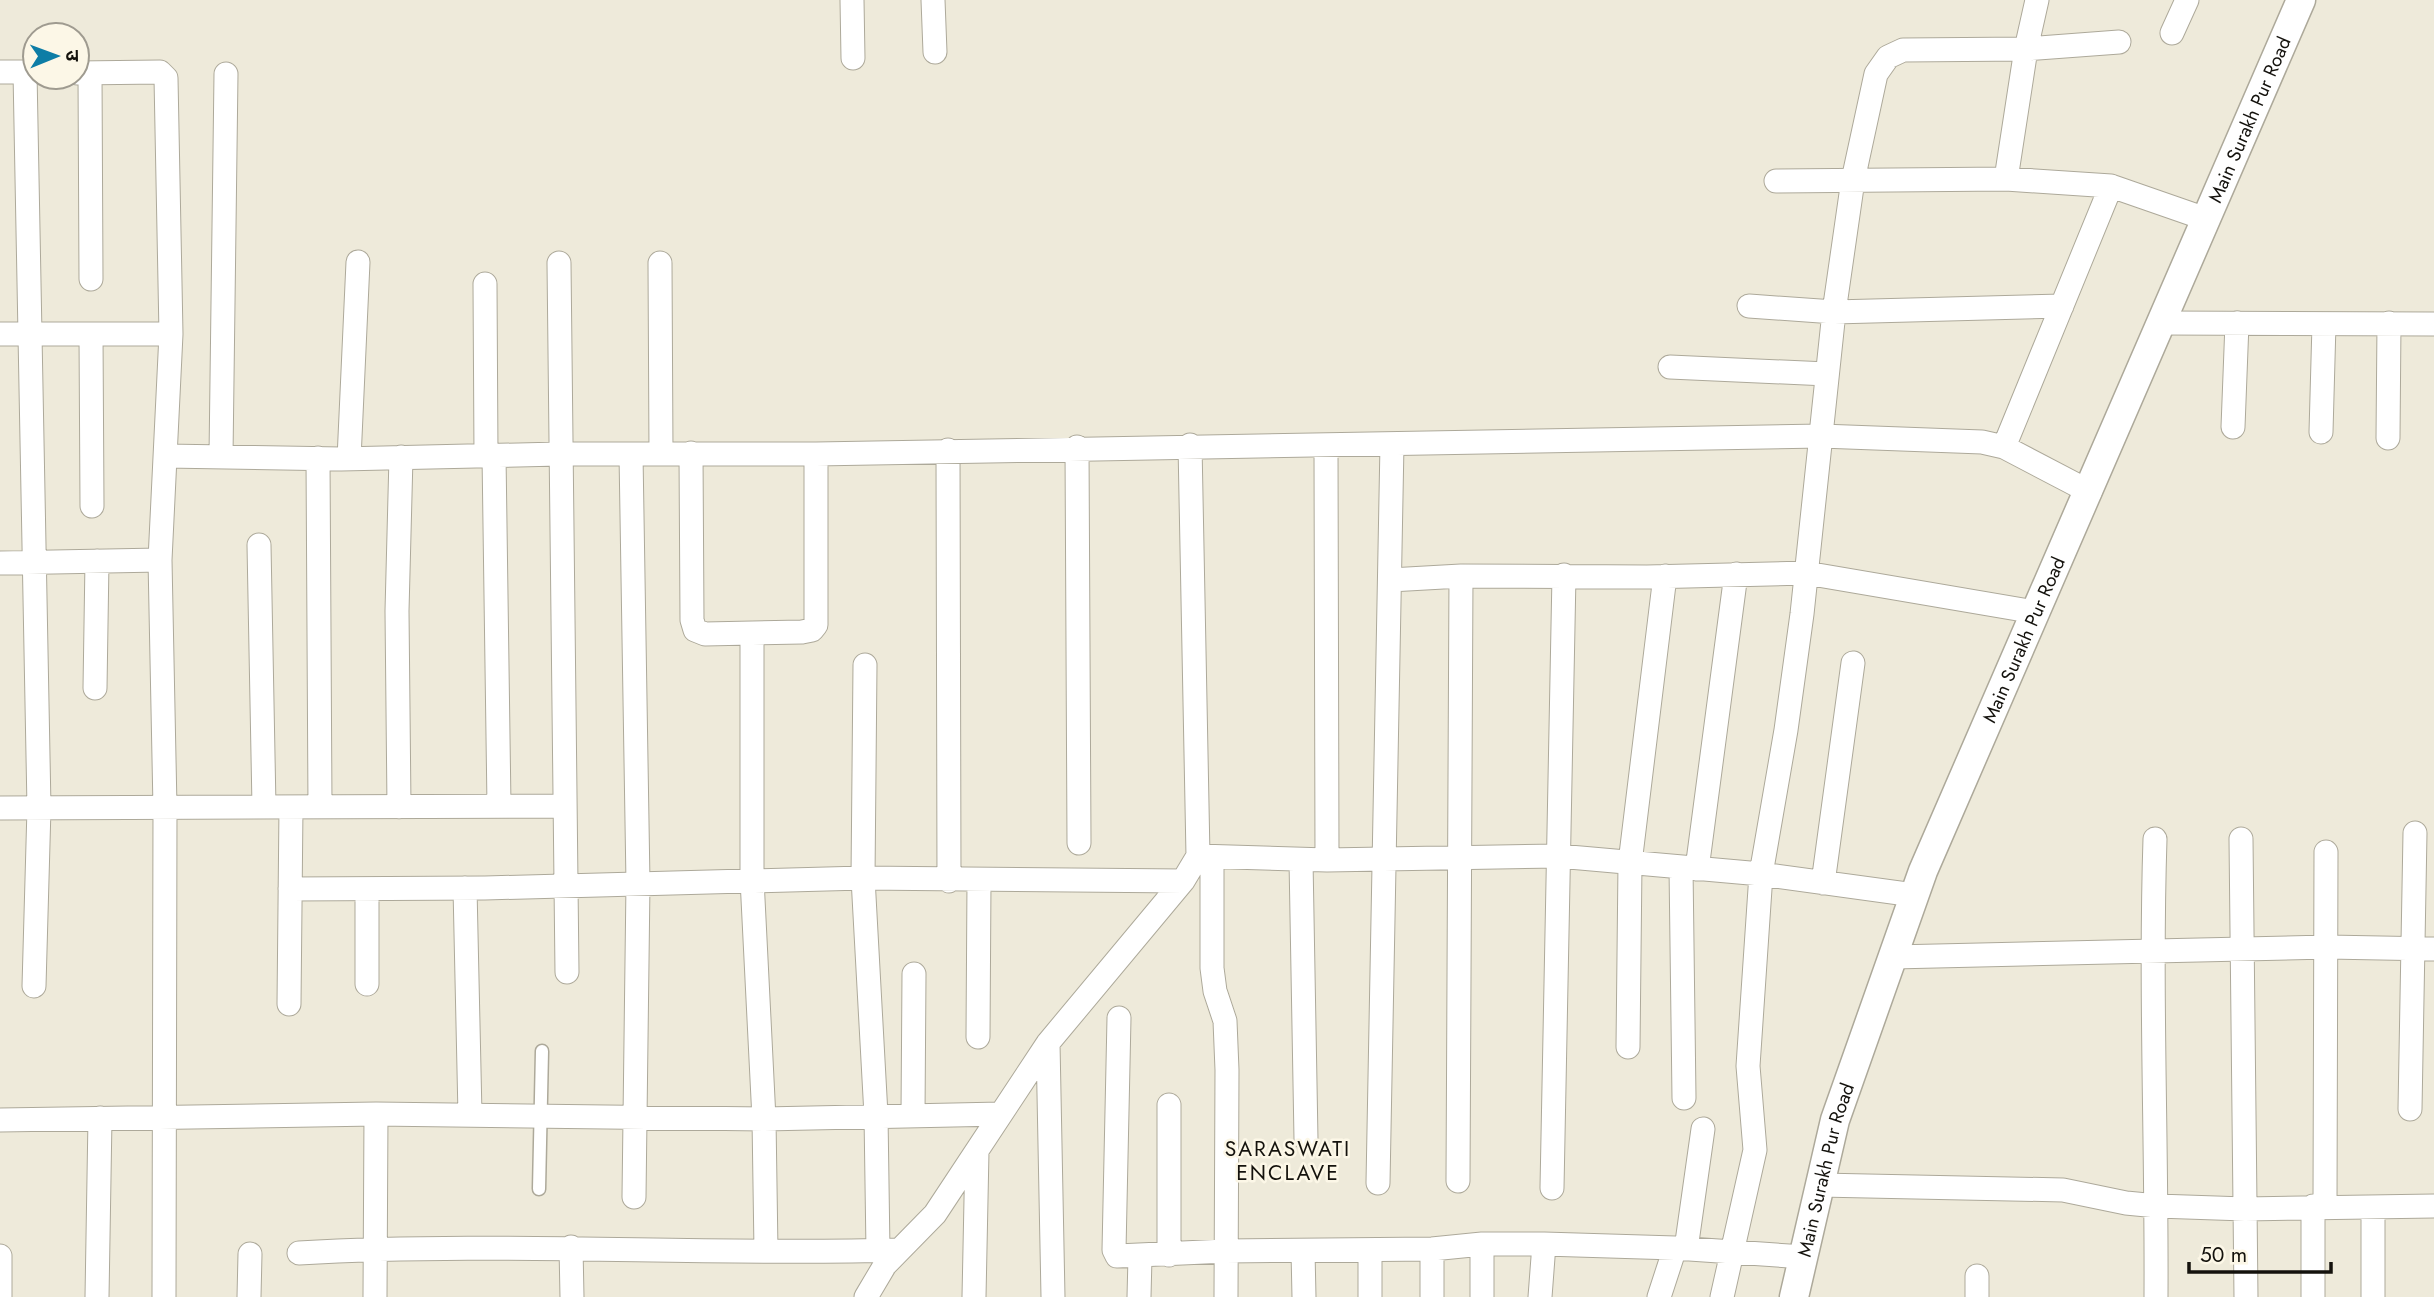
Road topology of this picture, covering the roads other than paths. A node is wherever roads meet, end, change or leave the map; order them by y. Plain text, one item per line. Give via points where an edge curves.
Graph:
1 (852, 0) edge
2 (933, 0) edge
3 (2037, 0) edge
4 (2187, 0) edge
5 (2301, 0) edge
6 (2172, 33) dead end
7 (2119, 43) dead end
8 (2026, 49) junction
9 (934, 52) dead end
10 (853, 58) dead end
11 (0, 72) edge
12 (21, 72) edge
13 (91, 73) edge
14 (226, 74) dead end
15 (30, 91) edge
16 (84, 91) edge
17 (2006, 179) junction
18 (1853, 180) junction
19 (1776, 181) dead end
20 (2110, 186) junction
21 (2206, 219) junction
22 (358, 262) dead end
23 (559, 263) dead end
24 (660, 263) dead end
25 (90, 279) dead end
26 (485, 284) dead end
27 (1749, 306) dead end
28 (2062, 306) junction
29 (1834, 312) junction
30 (2161, 323) junction
31 (2237, 323) junction
32 (2324, 324) junction
33 (2389, 324) junction
34 (2434, 324) edge
35 (0, 334) edge
36 (29, 334) junction
37 (91, 334) junction
38 (171, 334) junction
39 (1670, 367) dead end
40 (1828, 374) junction
41 (2234, 427) dead end
42 (2320, 432) dead end
43 (1821, 436) junction
44 (2388, 438) dead end
45 (1392, 444) junction
46 (1190, 445) junction
47 (1077, 447) junction
48 (1326, 447) junction
49 (2004, 447) junction
50 (948, 450) junction
51 (661, 453) junction
52 (691, 453) junction
53 (559, 454) junction
54 (631, 454) junction
55 (816, 454) junction
56 (490, 455) junction
57 (166, 456) junction
58 (221, 456) junction
59 (401, 457) junction
60 (318, 458) junction
61 (349, 459) junction
62 (2090, 492) junction
63 (92, 506) dead end
64 (259, 545) dead end
65 (160, 560) junction
66 (33, 561) junction
67 (97, 561) junction
68 (0, 563) edge
69 (1806, 573) junction
70 (1564, 575) junction
71 (1735, 575) junction
72 (1461, 576) junction
73 (1665, 576) junction
74 (1390, 580) junction
75 (2035, 612) junction
76 (752, 634) junction
77 (1853, 663) dead end
78 (865, 665) dead end
79 (95, 688) dead end
80 (499, 806) junction
81 (565, 806) junction
82 (264, 807) junction
83 (291, 807) junction
84 (320, 807) junction
85 (399, 807) junction
86 (0, 808) edge
87 (39, 808) junction
88 (165, 808) junction
89 (2415, 832) dead end
90 (2155, 839) dead end
91 (2241, 839) dead end
92 (1079, 842) dead end
93 (2326, 852) dead end
94 (1558, 856) junction
95 (1205, 857) junction
96 (1460, 858) junction
97 (1301, 860) junction
98 (1327, 860) junction
99 (1385, 860) junction
100 (1630, 863) junction
101 (1689, 868) junction
102 (1761, 874) junction
103 (863, 878) junction
104 (752, 879) junction
105 (949, 881) junction
106 (979, 881) junction
107 (1183, 881) junction
108 (638, 883) junction
109 (1823, 883) junction
110 (566, 885) junction
111 (465, 888) junction
112 (290, 889) junction
113 (367, 889) junction
114 (1914, 895) junction
115 (2328, 947) junction
116 (2424, 949) edge
117 (2244, 950) junction
118 (2152, 951) junction
119 (1893, 957) junction
120 (567, 972) dead end
121 (914, 974) dead end
122 (368, 984) dead end
123 (34, 986) dead end
124 (289, 1004) dead end
125 (1119, 1018) dead end
126 (978, 1037) dead end
127 (1048, 1043) junction
128 (1628, 1047) dead end
129 (542, 1051) dead end
130 (1684, 1098) dead end
131 (1169, 1105) dead end
132 (2410, 1109) dead end
133 (376, 1114) junction
134 (1001, 1114) junction
135 (470, 1115) junction
136 (540, 1115) junction
137 (876, 1115) junction
138 (913, 1115) junction
139 (636, 1116) junction
140 (100, 1118) junction
141 (164, 1118) junction
142 (0, 1119) edge
143 (764, 1119) junction
144 (1703, 1129) dead end
145 (1306, 1139) dead end
146 (977, 1151) junction
147 (1458, 1181) dead end
148 (1378, 1182) dead end
149 (1820, 1185) junction
150 (1552, 1188) dead end
151 (539, 1189) dead end
152 (634, 1197) dead end
153 (2157, 1206) junction
154 (2319, 1206) junction
155 (2434, 1206) edge
156 (2373, 1207) junction
157 (2245, 1209) junction
158 (1482, 1244) junction
159 (1544, 1244) junction
160 (571, 1247) junction
161 (375, 1248) junction
162 (1681, 1248) junction
163 (1432, 1249) junction
164 (889, 1250) junction
165 (766, 1251) junction
166 (1226, 1251) junction
167 (1303, 1251) junction
168 (1370, 1251) junction
169 (299, 1253) dead end
170 (1733, 1253) junction
171 (250, 1254) dead end
172 (1169, 1255) junction
173 (0, 1256) edge
174 (1804, 1256) junction
175 (1140, 1257) junction
176 (872, 1292) edge
177 (0, 1297) edge
178 (97, 1297) edge
179 (164, 1297) edge
180 (249, 1297) edge
181 (375, 1297) edge
182 (572, 1297) edge
183 (974, 1297) edge
184 (1053, 1297) edge
185 (1139, 1297) edge
186 (1226, 1297) edge
187 (1304, 1297) edge
188 (1370, 1297) edge
189 (1432, 1297) edge
190 (1482, 1297) edge
191 (1540, 1297) edge
192 (1659, 1297) edge
193 (1722, 1297) edge
194 (1794, 1297) edge
195 (2156, 1297) edge
196 (2246, 1297) edge
197 (2313, 1297) edge
198 (2373, 1297) edge

1 - 10 street
2 - 9 street
3 - 8 street
4 - 6 street
5 - 21 street, Main Surakh Pur Road
7 - 8 street
8 - 17 street
8 - 18 street via 1903,50 1888,57 1876,74
11 - 12 street
13 - 38 street via 160,72 166,78
14 - 58 street
15 - 36 street
16 - 25 street
17 - 18 street
17 - 20 street
18 - 19 street
18 - 29 street
20 - 21 street
20 - 28 street
21 - 30 street, Main Surakh Pur Road
22 - 61 street
23 - 53 street
24 - 51 street
26 - 56 street
27 - 29 street
28 - 29 street
28 - 49 street
29 - 40 street
30 - 31 street
30 - 62 street, Main Surakh Pur Road
31 - 32 street
31 - 41 street
32 - 33 street
32 - 42 street
33 - 34 street
33 - 44 street
35 - 36 street
36 - 37 street
36 - 66 street
37 - 38 street
37 - 63 street
38 - 57 street
39 - 40 street
40 - 43 street
43 - 45 street
43 - 49 street via 1982,442
43 - 69 street
45 - 48 street
45 - 74 street
46 - 47 street
46 - 48 street
46 - 95 street
47 - 50 street
47 - 92 street
48 - 98 street
49 - 62 street
50 - 55 street
50 - 105 street
51 - 52 street
51 - 54 street
52 - 55 street
52 - 76 street via 695,631
53 - 54 street
53 - 56 street
53 - 81 street
54 - 108 street
55 - 76 street via 816,625 802,632
56 - 59 street
56 - 80 street
57 - 58 street
57 - 65 street
58 - 60 street
59 - 61 street
59 - 85 street
60 - 61 street
60 - 84 street
62 - 75 street, Main Surakh Pur Road
64 - 82 street
65 - 67 street
65 - 88 street
66 - 67 street
66 - 68 street
66 - 87 street
67 - 79 street
69 - 71 street
69 - 75 street
69 - 102 street
70 - 72 street
70 - 73 street
70 - 94 street
71 - 73 street
71 - 101 street
72 - 74 street
72 - 96 street
73 - 100 street
74 - 99 street
75 - 114 street, Main Surakh Pur Road
76 - 104 street
77 - 109 street
78 - 103 street
80 - 81 street
80 - 85 street
81 - 110 street
82 - 83 street
82 - 88 street
83 - 84 street
83 - 112 street
84 - 85 street
86 - 87 street
87 - 88 street
87 - 123 street
88 - 141 street
89 - 116 street
90 - 118 street
91 - 117 street
93 - 115 street
94 - 96 street
94 - 100 street
94 - 150 street
95 - 97 street
95 - 107 street
95 - 166 street via 1212,968 1226,1033
96 - 99 street
96 - 147 street
97 - 98 street
97 - 145 street
98 - 99 street
99 - 148 street
100 - 101 street
100 - 128 street
101 - 102 street
101 - 130 street
102 - 109 street
102 - 170 street via 1748,1066 1755,1150
103 - 104 street
103 - 105 street
103 - 137 street
104 - 108 street
104 - 143 street
105 - 106 street
106 - 107 street
106 - 126 street
107 - 127 street
108 - 110 street
108 - 139 street
109 - 114 street
110 - 111 street
110 - 120 street
111 - 113 street
111 - 135 street
112 - 113 street
112 - 124 street
113 - 122 street
114 - 119 street, Main Surakh Pur Road
115 - 116 street
115 - 117 street
115 - 154 street
116 - 132 street
117 - 118 street
117 - 157 street
118 - 119 street
118 - 153 street
119 - 149 street, Main Surakh Pur Road via 1835,1120
121 - 138 street
125 - 175 street via 1114,1250 1123,1258
127 - 134 street
127 - 184 street
129 - 136 lane
131 - 172 street
133 - 135 street
133 - 141 street
133 - 161 street
134 - 138 street
134 - 146 street
135 - 136 street
136 - 139 street
136 - 151 lane
137 - 138 street
137 - 143 street
137 - 164 street
139 - 143 street
139 - 152 street
140 - 141 street
140 - 142 street
140 - 178 street
141 - 179 street
143 - 165 street
144 - 162 street
146 - 164 street via 935,1214
146 - 183 street
149 - 153 street via 2063,1190
149 - 174 street, Main Surakh Pur Road
153 - 157 street
153 - 195 street
154 - 156 street
154 - 157 street
154 - 197 street
155 - 156 street
156 - 198 street
157 - 196 street
158 - 159 street
158 - 163 street
158 - 190 street
159 - 162 street
159 - 191 street
160 - 161 street
160 - 165 street
160 - 182 street
161 - 169 street
161 - 181 street
162 - 170 street
162 - 192 street
163 - 168 street
163 - 189 street
164 - 165 street
164 - 176 street
166 - 167 street
166 - 172 street
166 - 186 street
167 - 168 street
167 - 187 street
168 - 188 street
170 - 174 street
170 - 193 street
171 - 180 street
172 - 175 street
173 - 177 street
174 - 194 street, Main Surakh Pur Road
175 - 185 street

